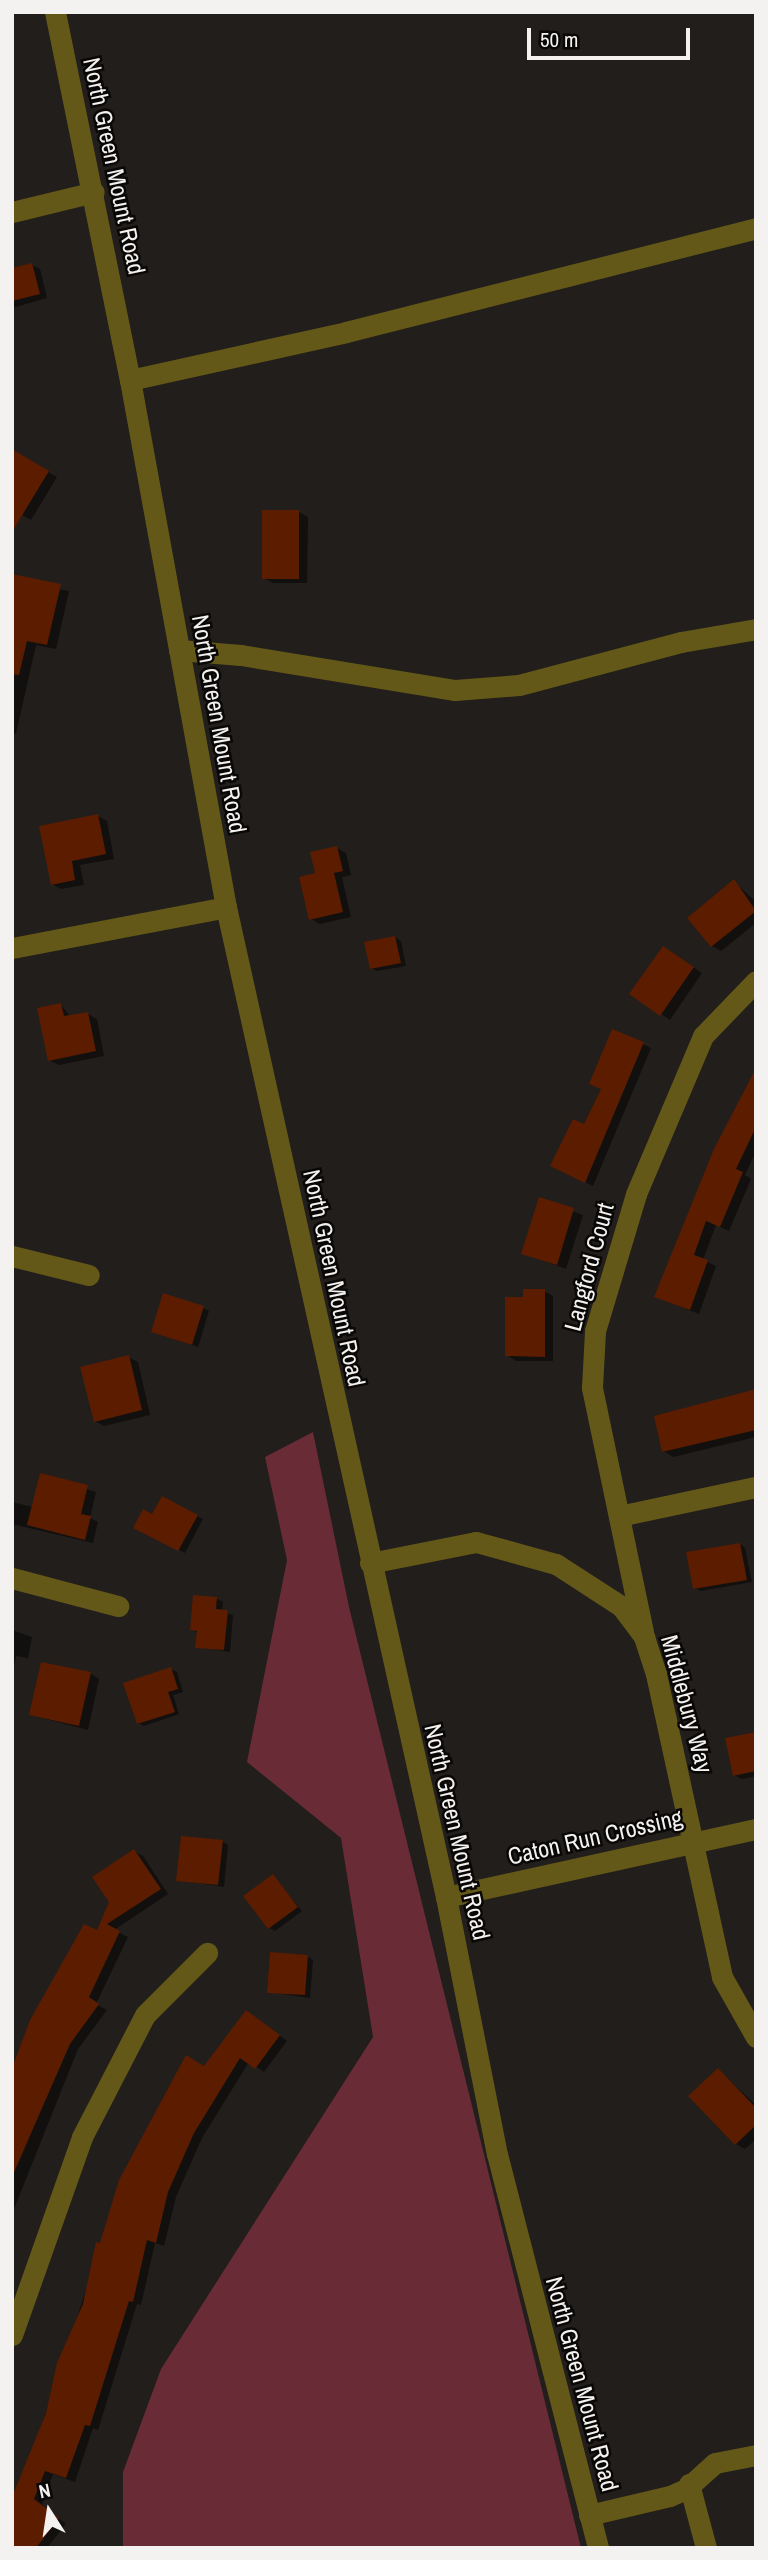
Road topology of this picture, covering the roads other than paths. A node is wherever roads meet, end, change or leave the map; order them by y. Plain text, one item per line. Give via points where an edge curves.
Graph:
1 (55, 12) edge
2 (94, 192) junction
3 (12, 212) edge
4 (756, 228) edge
5 (131, 380) junction
6 (756, 629) edge
7 (179, 650) junction
8 (226, 907) junction
9 (12, 948) edge
10 (756, 981) edge
11 (12, 1256) edge
12 (89, 1275) dead end
13 (756, 1487) edge
14 (619, 1516) junction
15 (370, 1563) junction
16 (12, 1577) edge
17 (118, 1606) dead end
18 (644, 1637) junction
19 (756, 1829) edge
20 (696, 1842) junction
21 (446, 1898) junction
22 (207, 1952) dead end
23 (756, 2037) edge
24 (12, 2335) edge
25 (756, 2455) edge
26 (689, 2484) junction
27 (589, 2515) junction
28 (598, 2548) edge
29 (706, 2548) edge

1 - 2 street, North Green Mount Road
2 - 3 street
2 - 5 street, North Green Mount Road
4 - 5 street via 346,332
5 - 7 street, North Green Mount Road
6 - 7 street via 681,642 519,685 455,690 242,654
7 - 8 street, North Green Mount Road
8 - 9 street
8 - 15 street, North Green Mount Road
10 - 14 street, Langford Court via 704,1037 636,1194 595,1331 592,1387
11 - 12 street
13 - 14 street
14 - 18 street, Langford Court
15 - 18 street, Middlebury Way via 476,1542 524,1552 556,1564 621,1606
15 - 21 street, North Green Mount Road
16 - 17 street
18 - 20 street, Middlebury Way
19 - 20 street, Caton Run Crossing
20 - 21 street, Caton Run Crossing
20 - 23 street, Middlebury Way via 722,1977
21 - 27 street, North Green Mount Road via 497,2154
22 - 24 street via 145,2015 95,2112
25 - 26 street via 715,2463
26 - 27 street via 670,2496
26 - 29 street
27 - 28 street, North Green Mount Road

